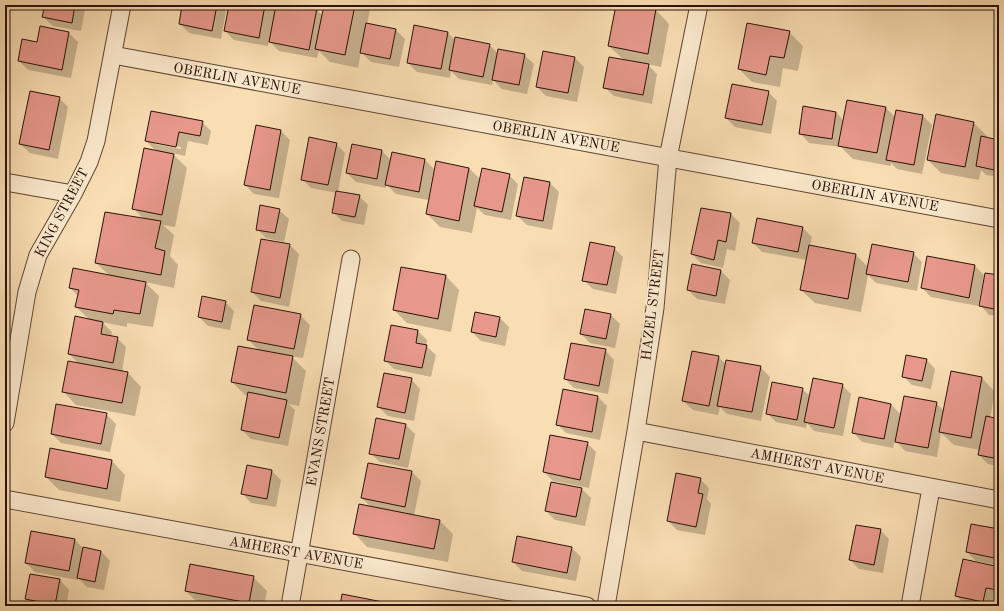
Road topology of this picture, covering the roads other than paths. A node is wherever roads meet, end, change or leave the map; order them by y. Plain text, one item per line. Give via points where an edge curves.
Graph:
1 (122, 5) edge
2 (699, 5) edge
3 (113, 56) junction
4 (668, 158) junction
5 (5, 182) edge
6 (73, 194) junction
7 (999, 219) edge
8 (351, 259) dead end
9 (5, 423) edge
10 (636, 431) junction
11 (931, 488) junction
12 (5, 500) edge
13 (999, 500) edge
14 (299, 554) junction
15 (290, 606) edge
16 (587, 606) edge
17 (606, 606) edge
18 (910, 606) edge

1 - 3 street, KING STREET
2 - 4 street, HAZEL STREET
3 - 4 street, OBERLIN AVENUE
3 - 6 street, KING STREET via 96,141
4 - 7 street, OBERLIN AVENUE
4 - 10 street, HAZEL STREET via 655,308
5 - 6 street
6 - 9 street, KING STREET via 38,255 28,292
8 - 14 street, EVANS STREET
10 - 11 street, AMHERST AVENUE
10 - 17 street, HAZEL STREET
11 - 13 street, AMHERST AVENUE
11 - 18 street
12 - 14 street, AMHERST AVENUE
14 - 15 street, EVANS STREET
14 - 16 street, AMHERST AVENUE

